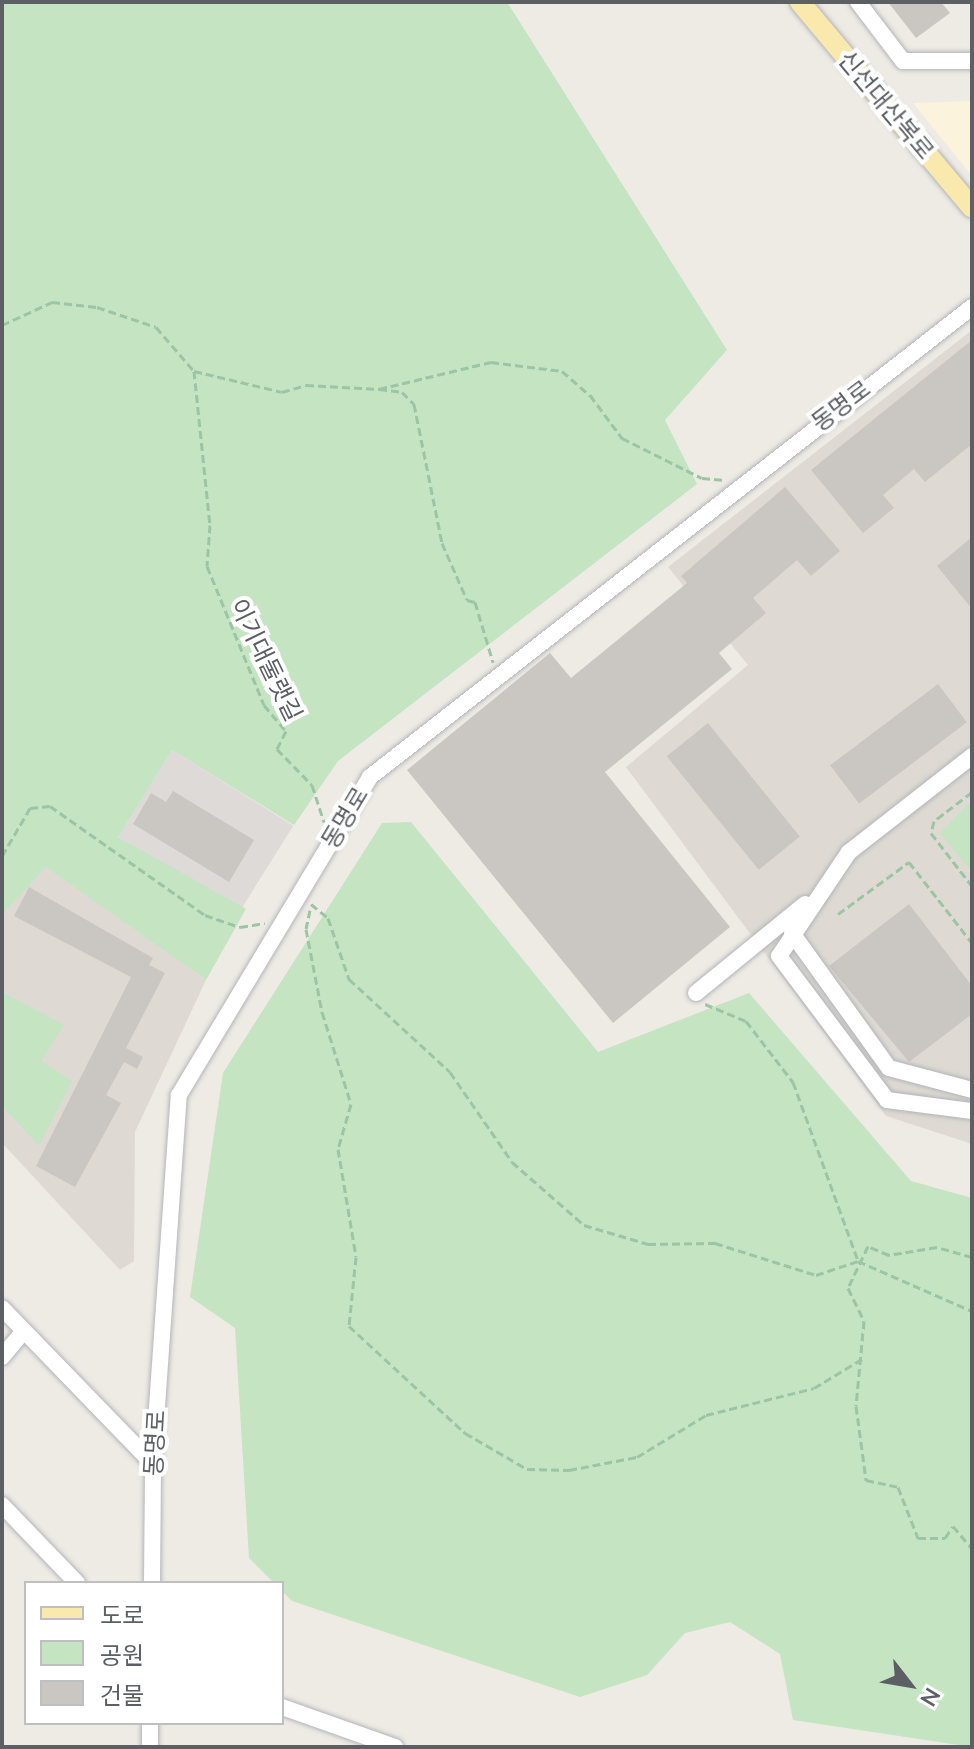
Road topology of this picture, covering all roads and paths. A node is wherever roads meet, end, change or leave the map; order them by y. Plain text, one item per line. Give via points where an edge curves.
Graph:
1 (800, 2) edge
2 (858, 2) edge
3 (972, 61) edge
4 (972, 208) edge
5 (972, 307) edge
6 (2, 325) edge
7 (194, 371) junction
8 (379, 389) junction
9 (741, 482) junction
10 (500, 674) junction
11 (972, 756) edge
12 (972, 792) edge
13 (322, 833) dead end
14 (2, 856) edge
15 (311, 876) junction
16 (972, 886) edge
17 (815, 895) junction
18 (311, 907) junction
19 (838, 914) dead end
20 (285, 920) junction
21 (792, 933) junction
22 (972, 943) edge
23 (696, 993) joint
24 (972, 1090) edge
25 (972, 1111) edge
26 (972, 1257) edge
27 (858, 1261) junction
28 (2, 1308) edge
29 (972, 1311) edge
30 (24, 1331) junction
31 (2, 1357) edge
32 (862, 1359) junction
33 (153, 1464) junction
34 (2, 1505) edge
35 (972, 1549) edge
36 (75, 1581) edge
37 (152, 1581) edge
38 (284, 1708) edge
39 (150, 1725) edge
40 (150, 1747) edge
41 (395, 1747) edge

1 - 4 main road, 신선대산복로
2 - 3 street via 903,61
5 - 9 street, 동명로
6 - 7 path via 52,302 97,307 156,327
7 - 8 path via 282,392 306,385
7 - 13 path, 이기대둘랫길 via 210,525 207,566 264,705 286,731 277,749 312,785
8 - 9 path via 491,362 562,371 622,438 702,478
8 - 10 path via 402,392 414,404 442,543 467,600 475,602 481,640
9 - 10 street, 동명로
10 - 15 street, 동명로 via 370,777
11 - 17 street via 849,852
12 - 16 path via 931,827
14 - 20 path via 30,808 50,806 205,915 240,927
15 - 18 path
15 - 20 street, 동명로
17 - 21 street
17 - 23 street
18 - 27 path via 328,918 349,979 450,1072 512,1162 584,1225 648,1244 715,1243 816,1275
18 - 32 path via 306,929 322,1012 351,1104 338,1149 356,1257 349,1326 465,1433 527,1469 569,1470 637,1457 706,1415 814,1388
19 - 22 path via 909,862
20 - 33 street, 동명로 via 179,1095
21 - 24 street via 889,1068
21 - 25 street via 779,956 887,1100
23 - 27 path via 697,1001 746,1021 793,1082
26 - 27 path via 937,1247 889,1255 868,1246
27 - 29 path
27 - 32 path via 848,1288 864,1321
28 - 30 street
30 - 31 street
30 - 33 street
32 - 35 path via 857,1418 866,1480 898,1487 918,1538 945,1538 953,1526
33 - 37 street, 동명로
34 - 36 street
38 - 41 street
39 - 40 street

